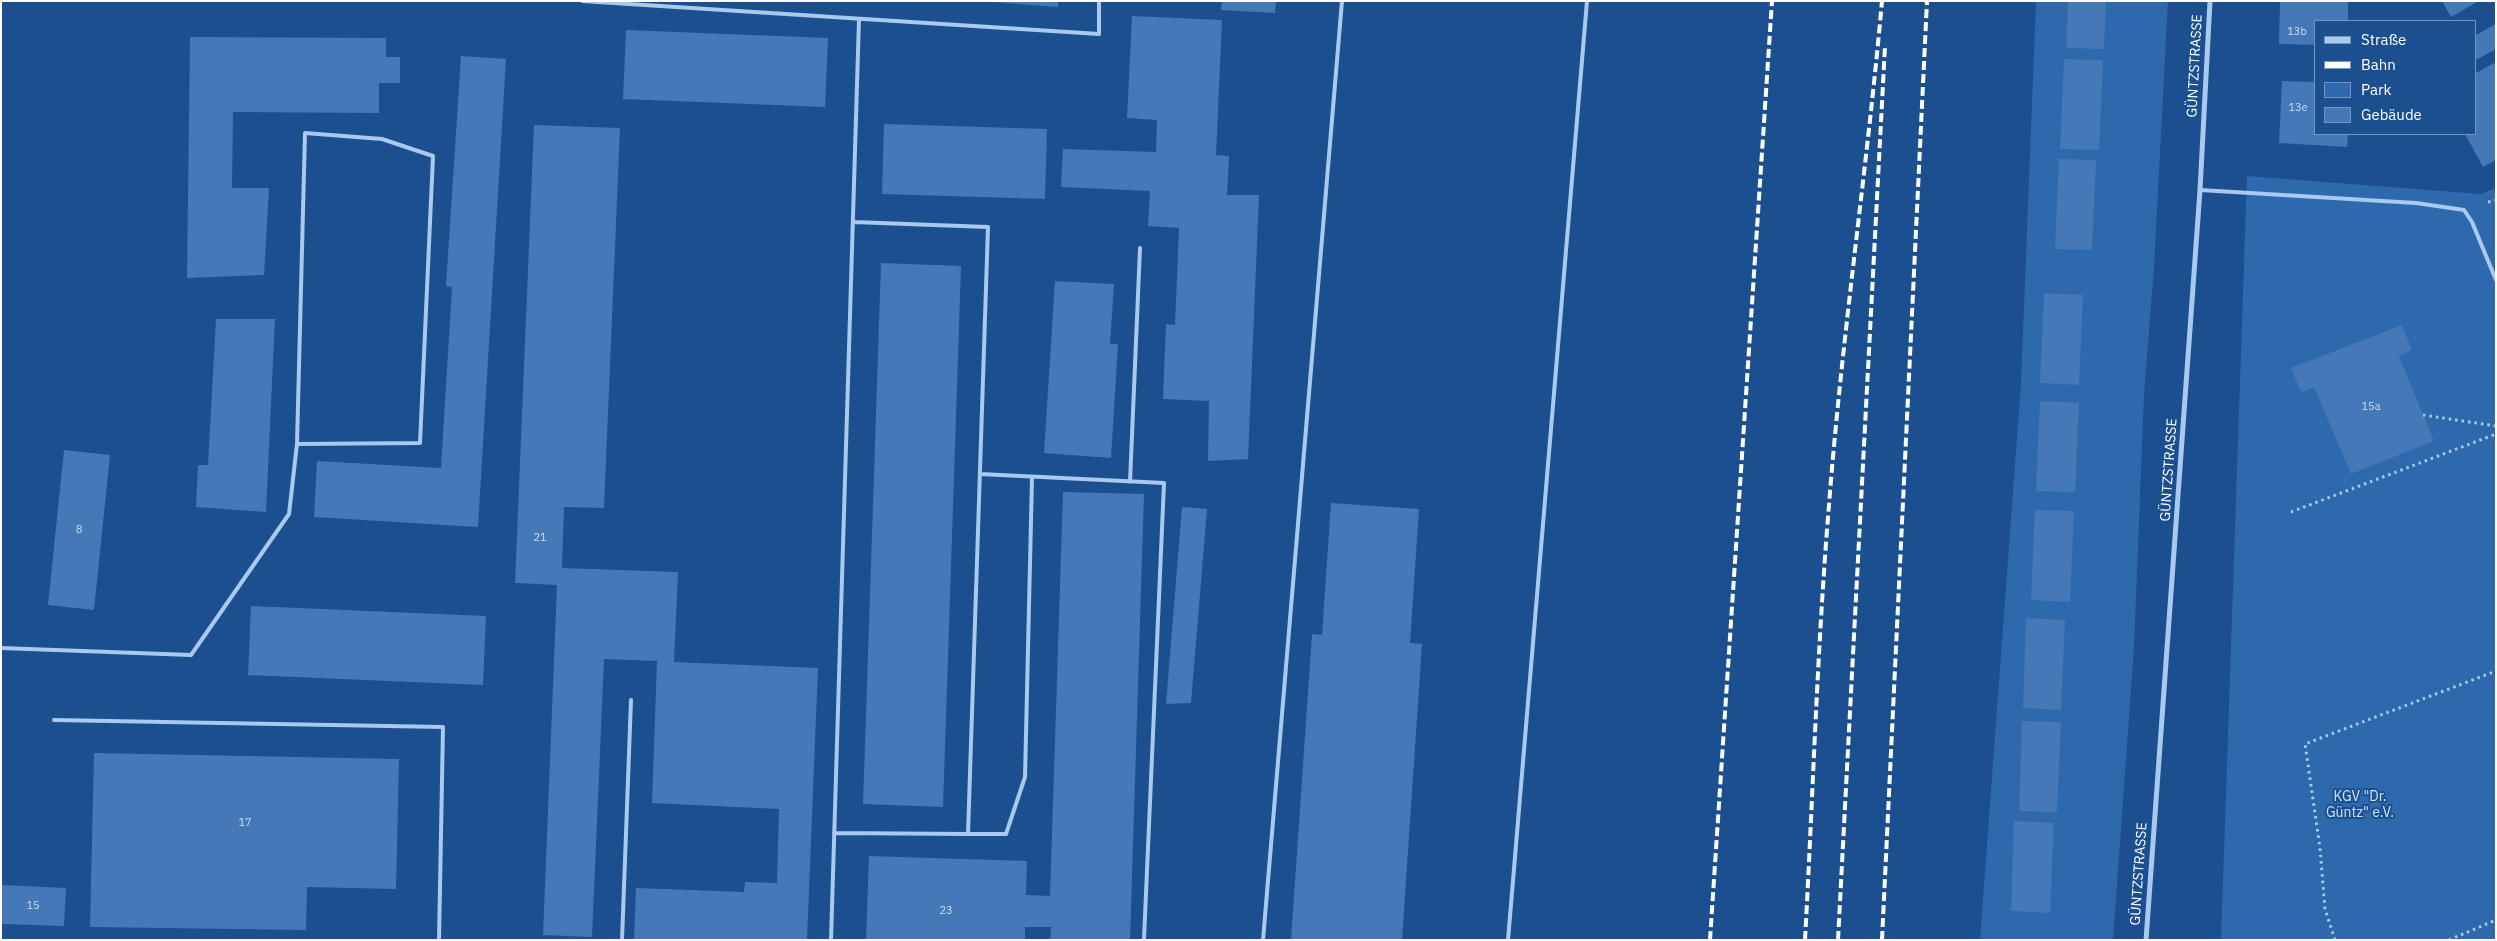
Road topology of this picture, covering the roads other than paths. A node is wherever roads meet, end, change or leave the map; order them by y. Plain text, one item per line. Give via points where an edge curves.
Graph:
1 (582, 1) edge
2 (1100, 1) edge
3 (1342, 1) edge
4 (1587, 1) edge
5 (2210, 1) edge
6 (860, 19) junction
7 (2200, 190) junction
8 (853, 222) junction
9 (1140, 248) dead end
10 (2496, 280) edge
11 (297, 444) junction
12 (980, 474) junction
13 (1032, 478) junction
14 (1130, 482) junction
15 (1, 648) edge
16 (631, 700) dead end
17 (54, 720) dead end
18 (834, 832) junction
19 (968, 834) junction
20 (1144, 939) edge
21 (440, 940) edge
22 (622, 940) edge
23 (831, 940) edge
24 (1263, 940) edge
25 (1508, 940) edge
26 (2146, 940) edge

1 - 6 lane
2 - 6 lane via 1099,34
3 - 24 lane
4 - 25 lane
5 - 7 street, GÜNTZSTRASSE
6 - 8 lane
7 - 10 lane via 2416,203 2464,210
7 - 26 street, GÜNTZSTRASSE
8 - 12 lane via 988,227
8 - 18 lane
9 - 14 lane
11 - 11 lane via 420,443 433,156 382,139 305,133
11 - 15 lane via 289,514 191,655
12 - 13 lane
12 - 19 lane
13 - 14 lane
13 - 19 lane via 1025,777 1006,834
14 - 20 lane via 1164,483
16 - 22 lane
17 - 21 lane via 442,727
18 - 19 lane
18 - 23 lane

